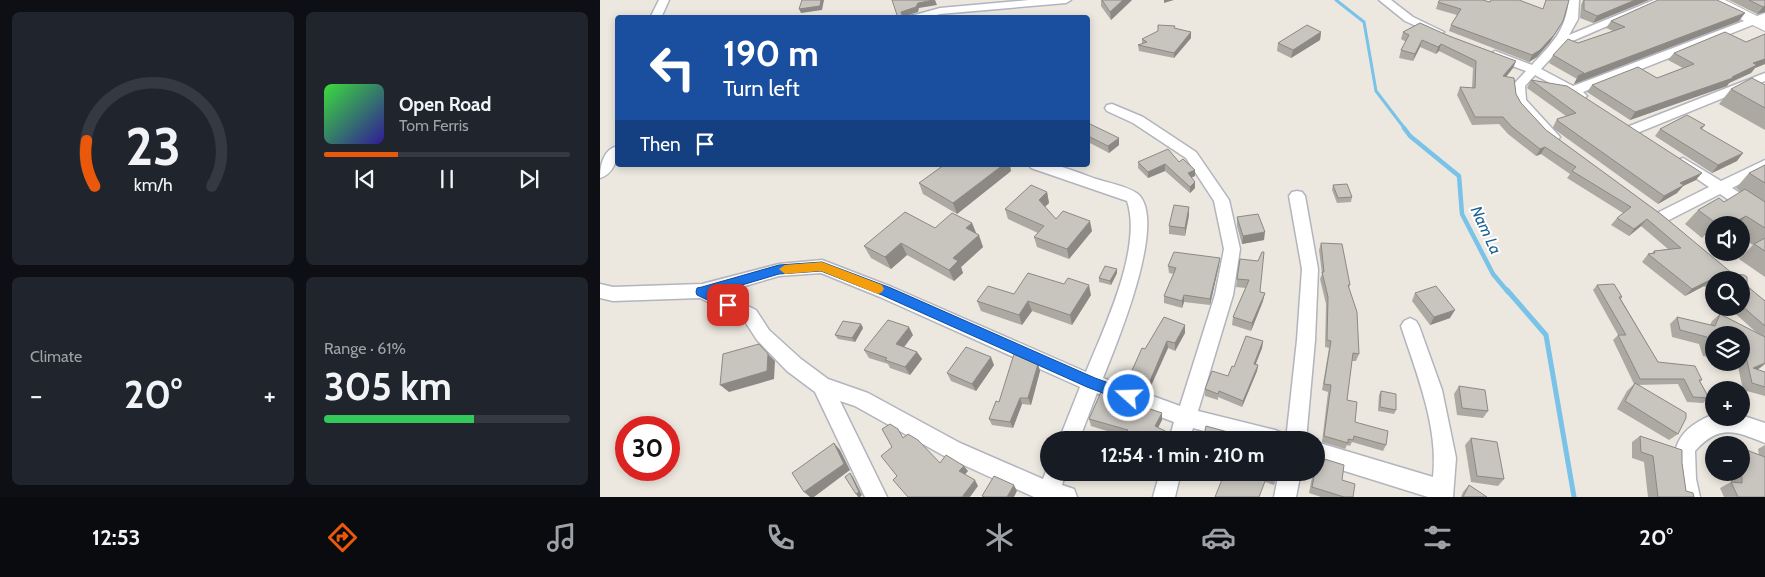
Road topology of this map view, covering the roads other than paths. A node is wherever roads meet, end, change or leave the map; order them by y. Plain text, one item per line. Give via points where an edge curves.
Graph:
1 (664, 0) edge
2 (1066, 0) edge
3 (1384, 0) edge
4 (1574, 0) edge
5 (1663, 0) edge
6 (1713, 0) edge
7 (656, 15) edge
8 (924, 15) edge
9 (1761, 21) edge
10 (1453, 38) edge
11 (1559, 43) junction
12 (1485, 51) edge
13 (1535, 70) junction
14 (1765, 77) edge
15 (1572, 91) junction
16 (1595, 105) edge
17 (1112, 108) dead end
18 (1648, 140) edge
19 (1563, 144) edge
20 (615, 154) edge
21 (1672, 156) edge
22 (1765, 165) edge
23 (1042, 167) edge
24 (600, 173) edge
25 (1720, 187) junction
26 (1297, 196) dead end
27 (1765, 217) edge
28 (1677, 229) edge
29 (600, 291) edge
30 (702, 292) junction
31 (1410, 326) dead end
32 (1092, 383) junction
33 (822, 386) junction
34 (1185, 417) junction
35 (1073, 431) edge
36 (1181, 431) edge
37 (1240, 431) edge
38 (1297, 431) edge
39 (1765, 433) edge
40 (1325, 455) edge
41 (1168, 481) edge
42 (1288, 481) edge
43 (1057, 487) edge
44 (1442, 494) edge
45 (876, 497) edge
46 (1164, 497) edge
47 (1285, 497) edge
48 (1689, 497) edge

1 - 7 street
2 - 8 street
3 - 10 street via 1409,19
4 - 11 street via 1572,19
5 - 11 street
6 - 9 main road
9 - 15 street
11 - 13 street
12 - 13 street
13 - 15 street
13 - 19 street via 1519,85 1520,101 1548,133
14 - 18 street via 1628,127
15 - 16 street
17 - 34 street via 1138,120 1191,155 1221,200 1232,249 1224,295
20 - 24 street
21 - 25 street
22 - 25 street
23 - 32 street via 1133,198 1139,214 1137,248 1124,300
25 - 27 street
25 - 28 street via 1658,214
26 - 38 street via 1310,269
29 - 30 street via 613,294
30 - 32 street via 779,270 822,266
30 - 33 street via 750,315 763,335
31 - 44 street via 1432,390 1446,458
32 - 34 street
32 - 35 street
33 - 43 street via 861,398 953,450
33 - 45 street
34 - 36 street
34 - 37 street
39 - 48 street via 1740,422 1717,422 1697,433 1684,447
40 - 44 street
41 - 46 street
42 - 47 street

